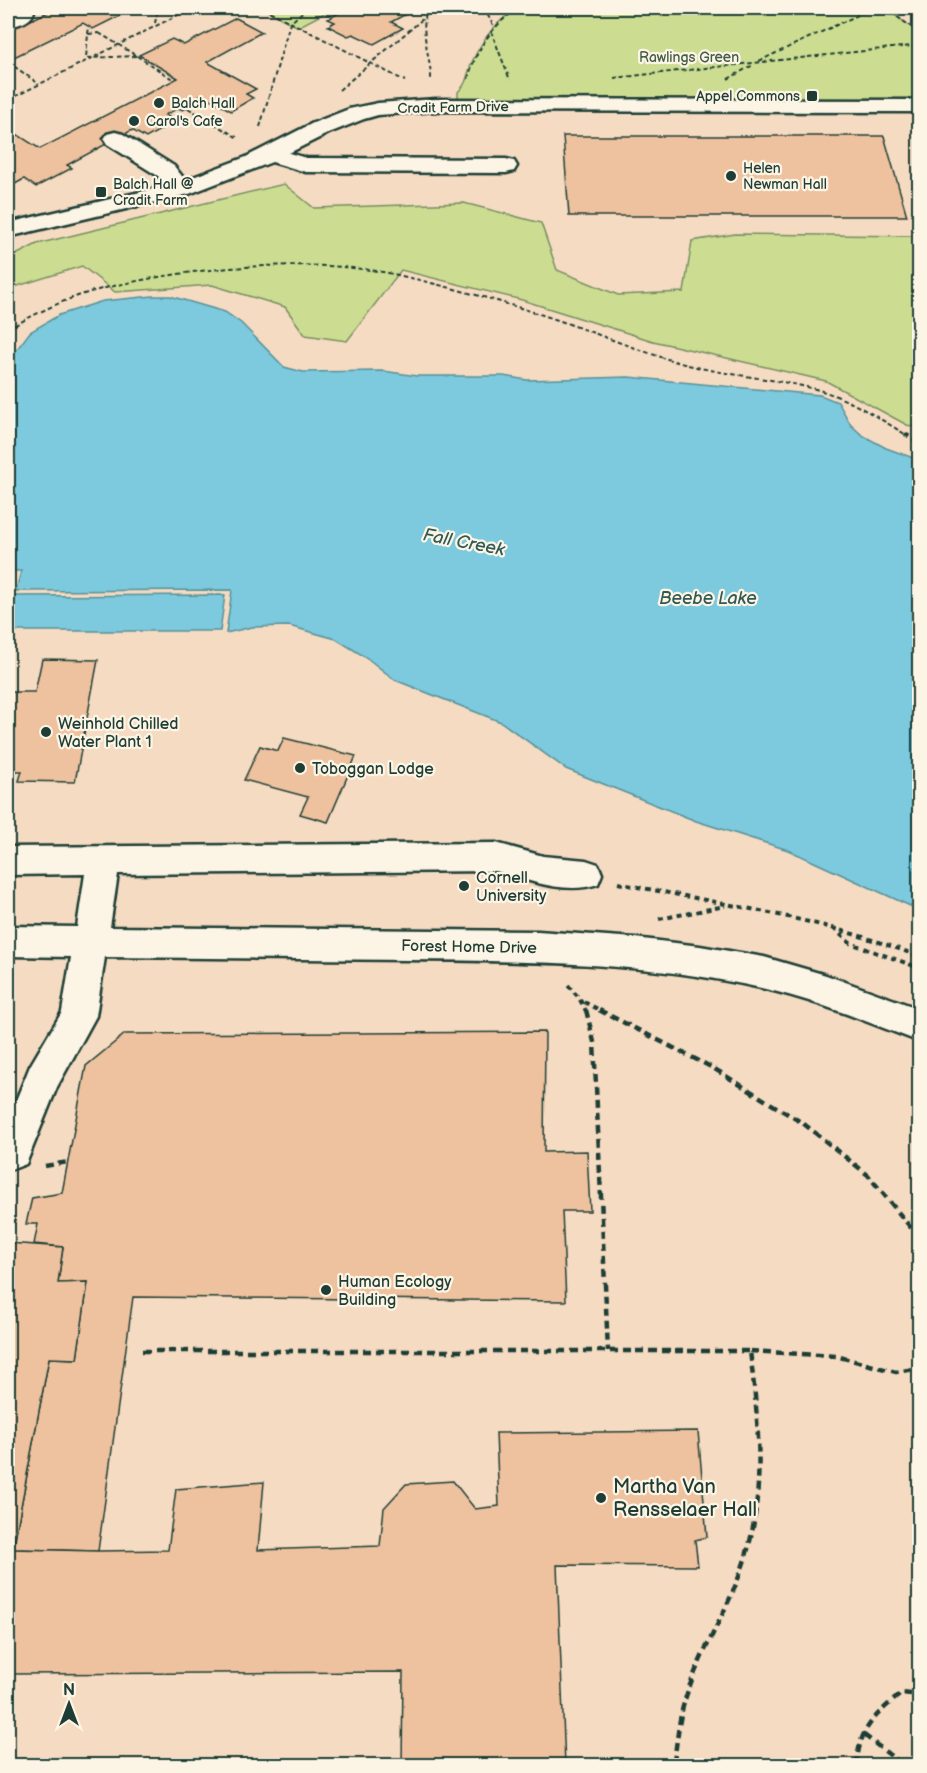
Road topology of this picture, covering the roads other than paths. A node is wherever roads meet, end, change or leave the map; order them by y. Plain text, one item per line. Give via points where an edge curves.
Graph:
1 (24, 8) edge
2 (8, 21) edge
3 (920, 106) edge
4 (115, 139) dead end
5 (274, 153) junction
6 (506, 166) dead end
7 (181, 189) junction
8 (8, 230) edge
9 (104, 860) junction
10 (8, 861) edge
11 (586, 874) road end
12 (8, 941) edge
13 (90, 941) junction
14 (920, 1026) edge
15 (14, 1151) dead end

1 - 2 street via 24,14
3 - 5 street, Cradit Farm Drive via 398,107 341,119
4 - 7 street via 166,171
5 - 6 street via 306,165
5 - 7 street, Cradit Farm Drive
7 - 8 street, Cradit Farm Drive
9 - 10 street
9 - 11 street via 496,857 543,870
9 - 13 street
12 - 13 street, Forest Home Drive
13 - 14 street, Forest Home Drive via 538,946 614,951 729,967 794,981
13 - 15 street via 79,1016 43,1078

